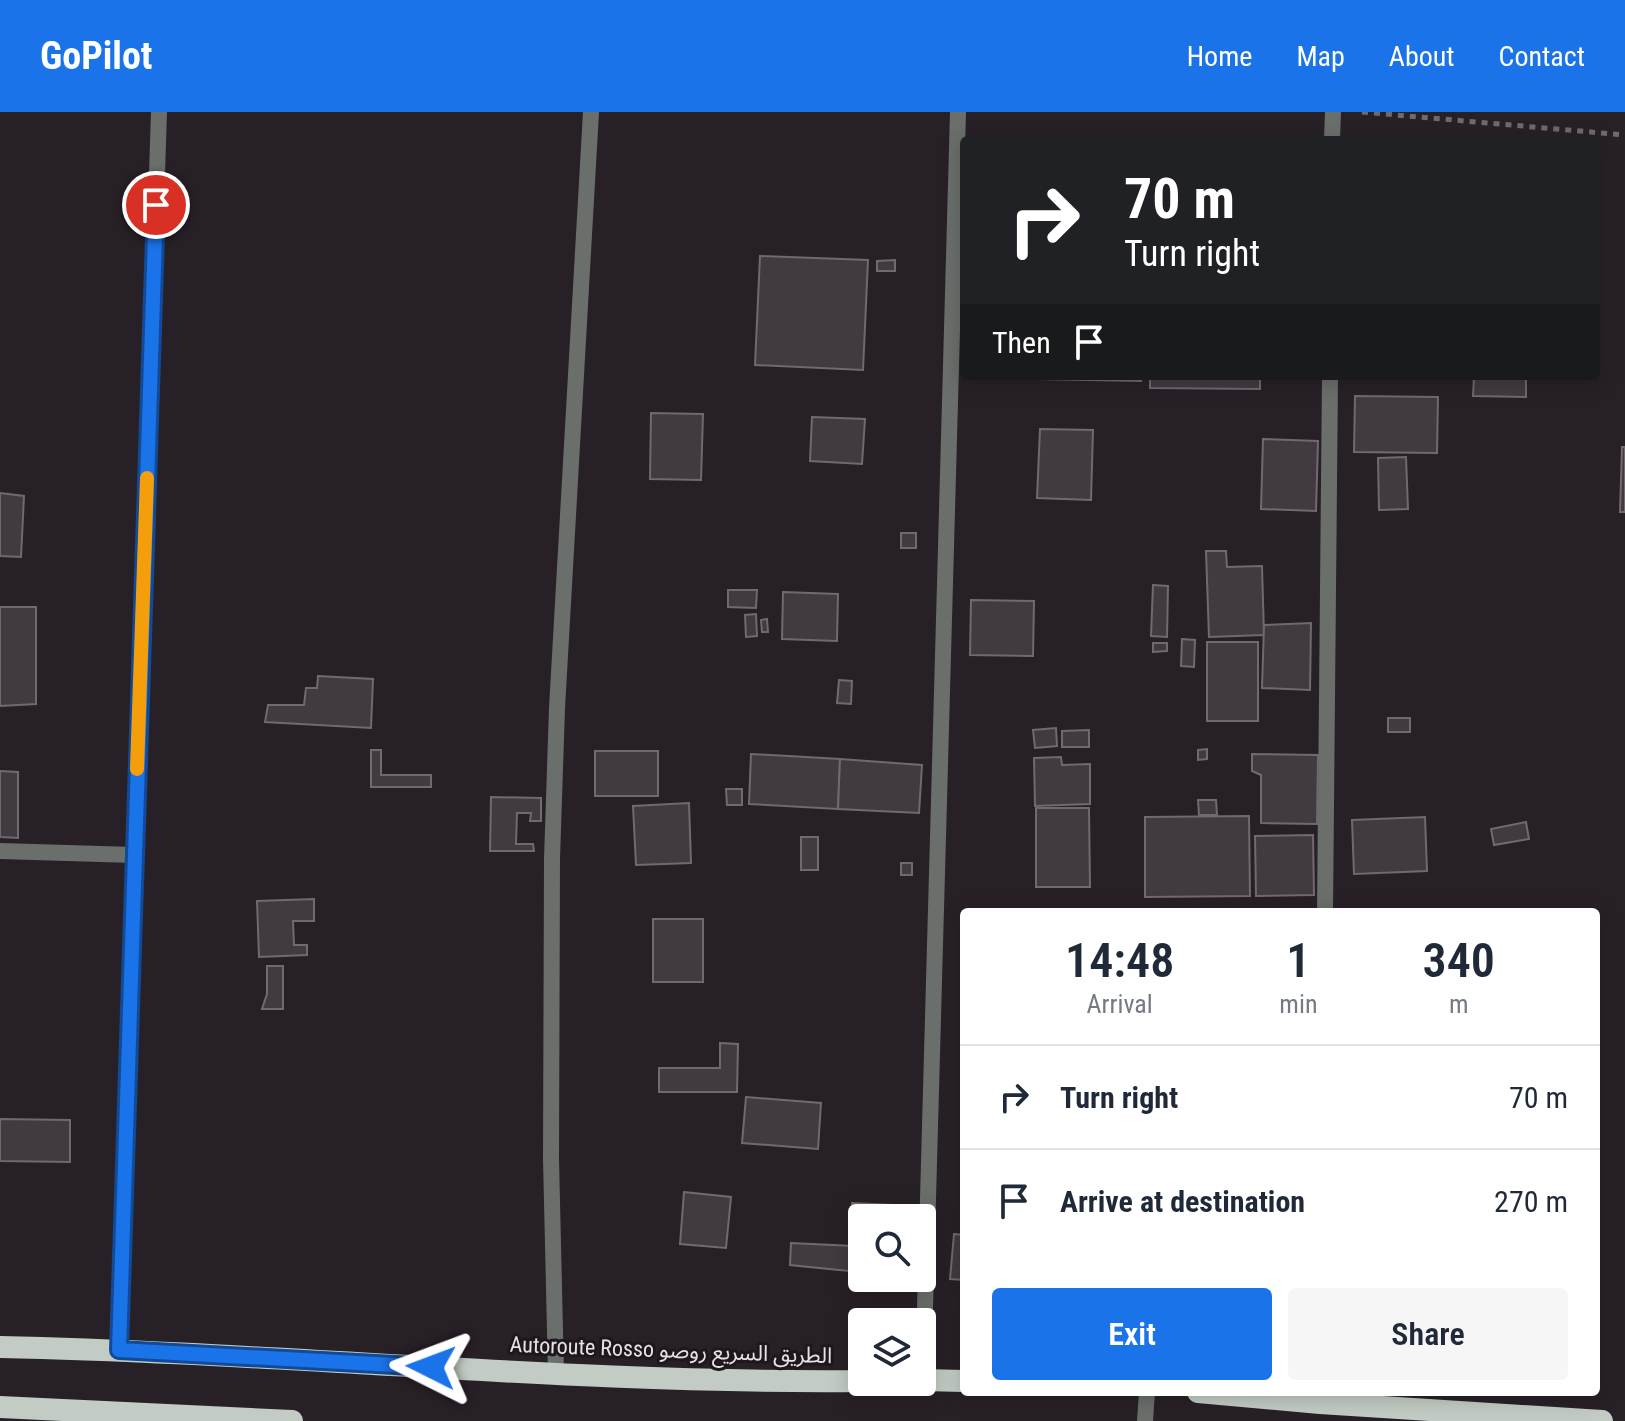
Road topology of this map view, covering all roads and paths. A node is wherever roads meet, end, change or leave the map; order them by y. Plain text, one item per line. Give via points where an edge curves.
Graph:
1 (159, 112) edge
2 (591, 112) edge
3 (958, 112) edge
4 (1333, 112) edge
5 (1362, 112) edge
6 (1625, 135) edge
7 (1332, 136) edge
8 (1330, 380) edge
9 (0, 851) edge
10 (134, 855) junction
11 (1325, 908) edge
12 (925, 1308) edge
13 (0, 1347) edge
14 (119, 1350) junction
15 (556, 1374) junction
16 (936, 1380) edge
17 (848, 1381) edge
18 (960, 1381) edge
19 (1147, 1396) edge
20 (1279, 1396) edge
21 (1320, 1398) edge
22 (0, 1407) edge
23 (292, 1421) edge
24 (1145, 1421) edge
25 (1602, 1421) edge

1 - 10 street
2 - 15 street via 552,859
3 - 12 street
4 - 7 street
5 - 6 path
8 - 11 street
9 - 10 street
10 - 14 street
13 - 14 highway, Autoroute Rosso الطريق السريع روصو
14 - 15 highway, Autoroute Rosso الطريق السريع روصو
15 - 17 highway, Autoroute Rosso الطريق السريع روصو
16 - 18 highway
19 - 24 street
20 - 21 highway
21 - 25 highway
22 - 23 highway

